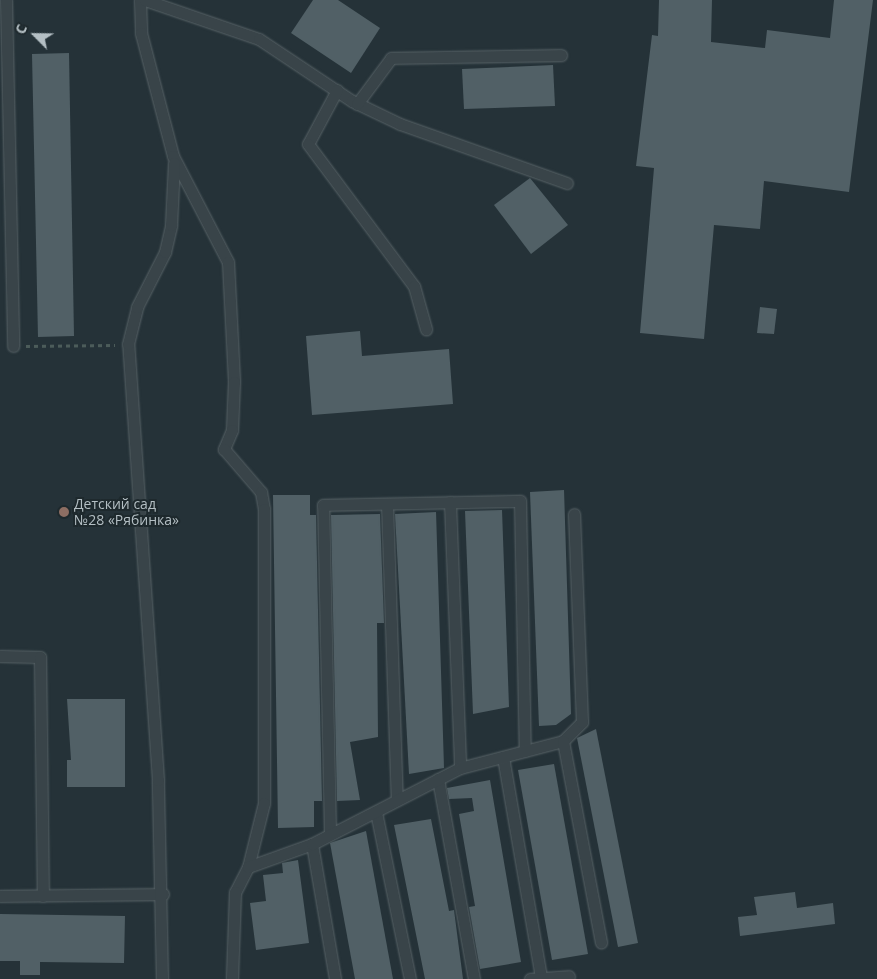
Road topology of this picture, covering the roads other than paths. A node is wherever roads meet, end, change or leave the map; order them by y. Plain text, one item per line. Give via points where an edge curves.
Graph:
1 (6, 0) edge
2 (140, 0) edge
3 (145, 0) edge
4 (561, 55) dead end
5 (4, 56) edge
6 (337, 90) junction
7 (357, 104) junction
8 (173, 156) junction
9 (566, 184) dead end
10 (426, 329) dead end
11 (13, 346) road end
12 (450, 502) junction
13 (387, 504) junction
14 (574, 514) dead end
15 (0, 656) edge
16 (563, 741) junction
17 (525, 751) junction
18 (503, 757) junction
19 (460, 768) junction
20 (438, 779) junction
21 (398, 798) junction
22 (376, 812) junction
23 (330, 832) junction
24 (312, 844) junction
25 (248, 867) junction
26 (163, 894) junction
27 (0, 896) edge
28 (43, 896) junction
29 (601, 942) dead end
30 (569, 976) dead end
31 (536, 978) edge
32 (162, 979) edge
33 (232, 979) edge
34 (335, 979) edge
35 (410, 979) edge
36 (474, 979) edge

1 - 5 lane
2 - 8 lane via 141,33
3 - 6 lane via 259,39
4 - 7 lane via 391,58
5 - 11 lane
6 - 7 lane
6 - 10 lane via 308,144 414,286
7 - 9 lane via 400,124
8 - 25 lane via 228,262 234,391 232,430 224,449 261,492 264,509 264,803
8 - 26 lane via 169,234 137,307 128,344
12 - 13 lane
12 - 17 lane via 520,501
12 - 19 lane
13 - 21 lane
13 - 23 lane via 324,505
14 - 16 lane via 582,722
15 - 28 lane via 40,657
16 - 17 lane
16 - 29 lane
17 - 18 lane
18 - 19 lane
18 - 31 lane
19 - 20 lane
20 - 21 lane
20 - 36 lane
21 - 22 lane
22 - 23 lane
22 - 35 lane
23 - 24 lane
24 - 25 lane
24 - 34 lane
25 - 33 lane via 234,892
26 - 28 lane
26 - 32 lane
27 - 28 lane
30 - 31 lane

